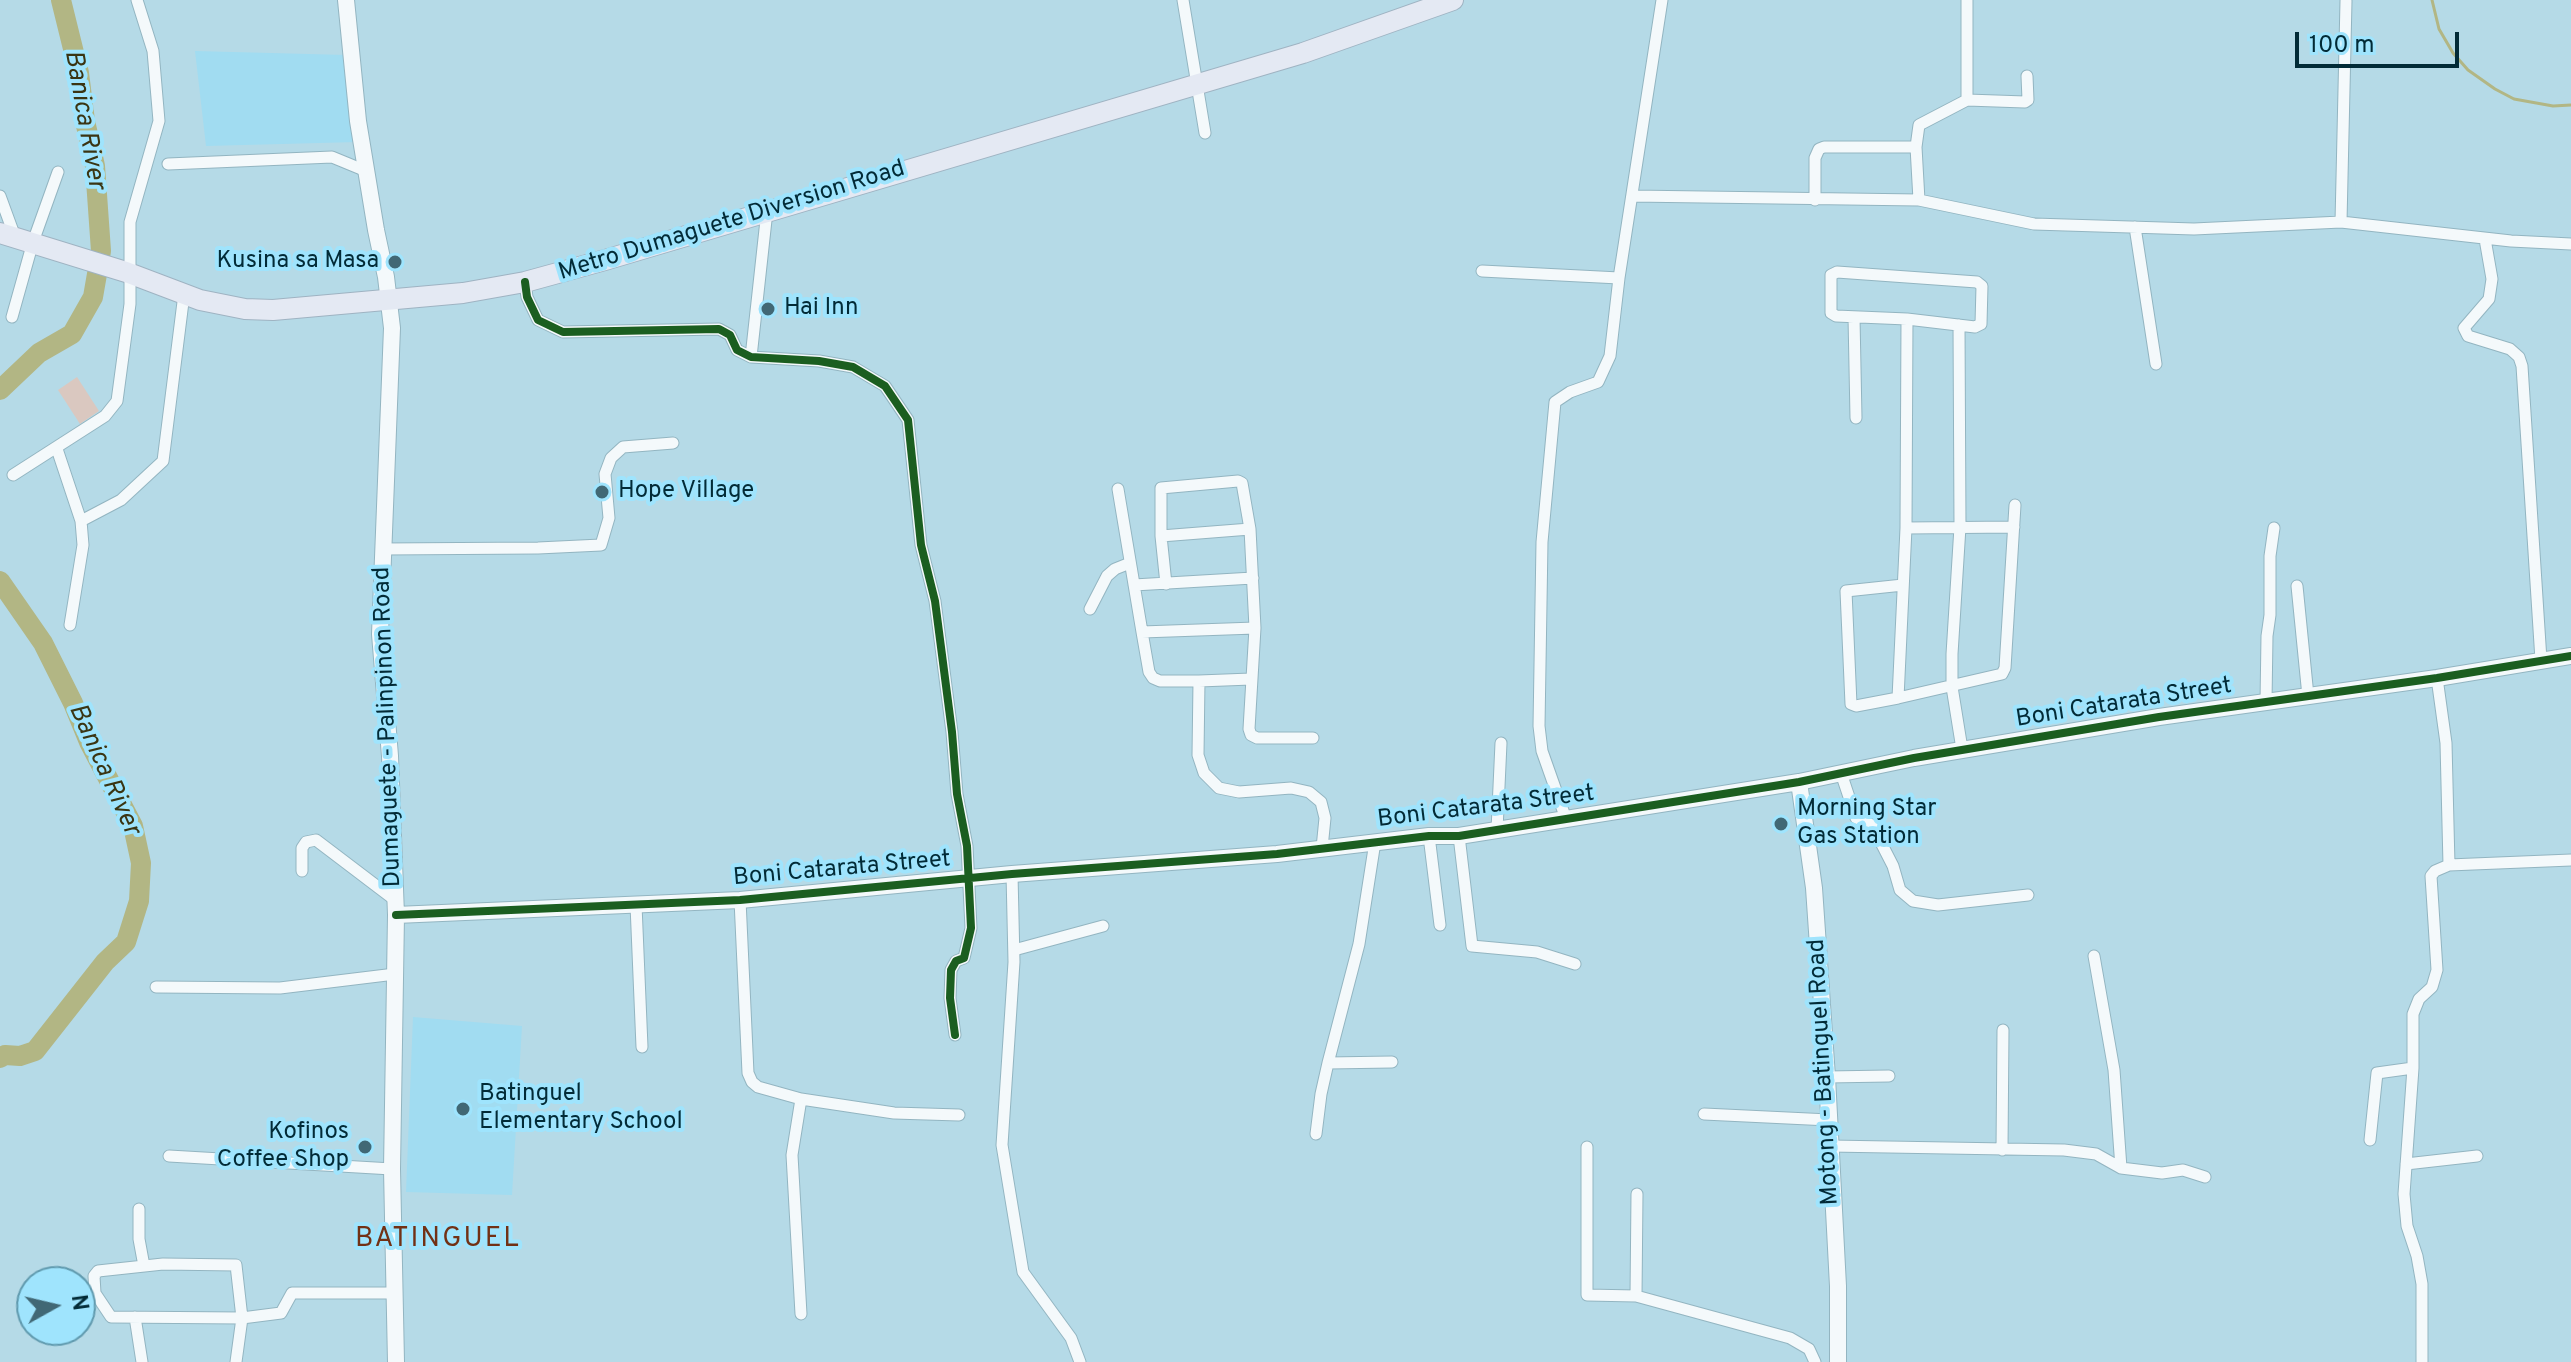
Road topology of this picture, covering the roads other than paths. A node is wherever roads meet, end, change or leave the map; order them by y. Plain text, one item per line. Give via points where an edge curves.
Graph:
1 (137, 0) edge
2 (346, 0) edge
3 (1183, 0) edge
4 (1453, 0) edge
5 (1662, 0) edge
6 (1967, 0) edge
7 (2346, 1) edge
8 (2027, 76) dead end
9 (1197, 83) junction
10 (1967, 100) junction
11 (1205, 133) dead end
12 (1916, 147) junction
13 (168, 164) dead end
14 (366, 171) junction
15 (58, 172) dead end
16 (0, 196) edge
17 (1632, 196) junction
18 (1815, 200) junction
19 (1919, 200) junction
20 (767, 211) junction
21 (2341, 222) junction
22 (2135, 227) junction
23 (16, 237) edge
24 (2485, 239) junction
25 (2571, 244) edge
26 (1482, 271) dead end
27 (129, 273) junction
28 (1619, 278) junction
29 (525, 282) junction
30 (184, 294) junction
31 (390, 301) junction
32 (12, 317) dead end
33 (1854, 317) junction
34 (1907, 319) junction
35 (1959, 325) junction
36 (751, 357) junction
37 (2156, 364) dead end
38 (1856, 418) dead end
39 (673, 443) dead end
40 (57, 449) junction
41 (13, 475) dead end
42 (1118, 489) dead end
43 (2015, 505) dead end
44 (81, 521) junction
45 (1960, 527) junction
46 (2014, 527) junction
47 (1906, 528) junction
48 (2274, 528) dead end
49 (1250, 529) junction
50 (1161, 536) junction
51 (383, 549) junction
52 (1130, 563) junction
53 (1253, 578) junction
54 (1166, 584) junction
55 (1134, 585) junction
56 (1903, 585) junction
57 (2297, 586) dead end
58 (1090, 609) dead end
59 (70, 625) dead end
60 (1255, 628) junction
61 (1142, 632) junction
62 (2571, 656) edge
63 (2541, 660) junction
64 (2437, 678) junction
65 (1251, 679) junction
66 (1199, 681) junction
67 (1952, 687) junction
68 (2308, 696) junction
69 (1898, 698) junction
70 (2266, 702) junction
71 (1313, 738) dead end
72 (1501, 743) dead end
73 (1962, 749) junction
74 (1841, 773) junction
75 (1799, 782) junction
76 (1566, 819) junction
77 (1497, 830) junction
78 (1429, 836) junction
79 (1459, 836) junction
80 (1375, 842) junction
81 (1322, 848) junction
82 (2571, 860) edge
83 (2449, 865) junction
84 (302, 871) dead end
85 (1012, 874) junction
86 (968, 879) junction
87 (2028, 895) dead end
88 (740, 900) junction
89 (636, 905) junction
90 (396, 907) junction
91 (1440, 925) dead end
92 (1103, 926) dead end
93 (1014, 950) junction
94 (2094, 956) dead end
95 (1575, 964) dead end
96 (395, 974) junction
97 (156, 987) dead end
98 (2003, 1030) dead end
99 (955, 1035) dead end
100 (642, 1047) dead end
101 (1392, 1062) dead end
102 (1328, 1063) junction
103 (2413, 1068) junction
104 (1889, 1076) dead end
105 (1827, 1077) junction
106 (801, 1099) junction
107 (1704, 1114) dead end
108 (959, 1115) dead end
109 (1829, 1120) junction
110 (1316, 1134) dead end
111 (2370, 1140) dead end
112 (1830, 1146) junction
113 (1587, 1147) dead end
114 (2002, 1150) junction
115 (169, 1156) dead end
116 (2477, 1156) dead end
117 (2406, 1164) junction
118 (2121, 1168) junction
119 (392, 1169) junction
120 (2205, 1177) dead end
121 (1637, 1194) dead end
122 (139, 1209) dead end
123 (144, 1266) junction
124 (394, 1293) junction
125 (1636, 1296) junction
126 (801, 1314) dead end
127 (135, 1317) junction
128 (242, 1318) junction
129 (142, 1362) edge
130 (236, 1362) edge
131 (396, 1362) edge
132 (1080, 1362) edge
133 (1815, 1362) edge
134 (1838, 1362) edge
135 (2422, 1362) edge

1 - 27 street via 153,51 159,121 130,222
2 - 14 street, Dumaguete - Palinpinon Road
3 - 9 street
4 - 9 highway, Metro Dumaguete Diversion Road via 1359,35
5 - 17 street
6 - 10 street
7 - 21 street
8 - 10 street via 2025,102
9 - 11 street
9 - 20 highway, Metro Dumaguete Diversion Road
10 - 12 street via 1922,122
12 - 18 street via 1819,149
12 - 19 street
13 - 14 street via 332,157
14 - 31 street, Dumaguete - Palinpinon Road
15 - 23 street
16 - 23 street
17 - 18 street
17 - 28 street
18 - 19 street
19 - 22 street via 2034,224
20 - 29 highway, Metro Dumaguete Diversion Road
20 - 36 street
21 - 22 street
21 - 24 street
22 - 37 street
23 - 27 highway, Metro Dumaguete Diversion Road
23 - 32 street
24 - 25 street
24 - 63 street via 2492,279 2489,299 2464,328 2468,336 2510,349 2522,366
26 - 28 street
27 - 30 highway, Metro Dumaguete Diversion Road
27 - 40 street via 117,401 105,416
28 - 76 street via 1610,356 1598,382 1555,402 1542,542 1539,726 1542,751
29 - 31 highway, Metro Dumaguete Diversion Road
29 - 36 street via 538,320 563,332 719,329
30 - 31 highway, Metro Dumaguete Diversion Road via 220,306 273,310
30 - 44 street via 163,461 121,500
31 - 51 street, Dumaguete - Palinpinon Road
33 - 34 street
33 - 35 street via 1831,313 1831,275 1837,272 1977,282 1982,286 1981,324
33 - 38 street
34 - 35 street
34 - 47 street
35 - 45 street
36 - 86 street via 853,367 885,386 908,420
39 - 51 street via 623,447 611,458 605,474 609,518 601,545
40 - 41 street
40 - 44 street
42 - 52 street
43 - 46 street
44 - 59 street via 83,545
45 - 46 street
45 - 47 street
45 - 67 street
46 - 67 street via 2005,668 1994,678
47 - 56 street
48 - 70 street
49 - 50 street
49 - 50 street via 1242,483 1164,486 1159,492
49 - 53 street
50 - 54 street
51 - 90 street, Dumaguete - Palinpinon Road via 380,634
52 - 55 street
52 - 58 street via 1107,576
53 - 54 street
53 - 60 street
54 - 55 street
55 - 61 street
56 - 69 street
56 - 69 street via 1846,591 1851,704
57 - 68 street
60 - 61 street
60 - 65 street
61 - 66 street via 1153,678
62 - 63 street, Boni Catarata Street
63 - 64 street, Boni Catarata Street
64 - 68 street, Boni Catarata Street
64 - 83 street via 2446,743
65 - 66 street
65 - 71 street via 1251,735
66 - 81 street via 1198,755 1204,773 1219,788 1239,792 1309,792 1321,802 1325,818
67 - 69 street
67 - 73 street
68 - 70 street, Boni Catarata Street
70 - 73 street, Boni Catarata Street
72 - 77 street
73 - 74 street, Boni Catarata Street
74 - 75 street, Boni Catarata Street
74 - 87 street via 1856,818 1872,825 1900,890 1913,901 1938,905
75 - 76 street, Boni Catarata Street
75 - 105 street, Motong - Batinguel Road via 1814,888
76 - 77 street, Boni Catarata Street
77 - 79 street, Boni Catarata Street
78 - 79 street, Boni Catarata Street
78 - 80 street, Boni Catarata Street
78 - 91 street
79 - 95 street via 1472,946 1537,952
80 - 81 street, Boni Catarata Street
80 - 102 street via 1359,944
81 - 85 street, Boni Catarata Street
82 - 83 street
83 - 103 street via 2435,871 2430,882 2437,970 2432,987 2415,1005
84 - 90 street via 302,848 316,840
85 - 86 street, Boni Catarata Street
85 - 93 street
86 - 88 street, Boni Catarata Street
86 - 99 street via 968,947 951,970
88 - 89 street, Boni Catarata Street
88 - 106 street via 748,1073 758,1087
89 - 90 street, Boni Catarata Street
89 - 100 street
90 - 96 street, Dumaguete - Palinpinon Road
92 - 93 street
93 - 132 street via 1002,1145 1023,1272 1071,1338
94 - 118 street via 2114,1070
96 - 97 street via 280,988
96 - 119 street, Dumaguete - Palinpinon Road
98 - 114 street
101 - 102 street
102 - 110 street
103 - 111 street via 2377,1073
103 - 117 street
104 - 105 street
105 - 109 street, Motong - Batinguel Road
106 - 108 street via 894,1113
106 - 126 street via 792,1155
107 - 109 street
109 - 112 street, Motong - Batinguel Road
112 - 114 street
112 - 134 street, Motong - Batinguel Road
113 - 125 street via 1587,1295
114 - 118 street via 2096,1154
115 - 119 street
116 - 117 street
117 - 135 street via 2404,1209 2422,1284
118 - 120 street via 2183,1170
119 - 124 street, Dumaguete - Palinpinon Road
121 - 125 street
122 - 123 street
123 - 127 street via 98,1271 94,1276 95,1293 111,1317
123 - 128 street via 236,1265
124 - 128 street via 292,1293 281,1313
124 - 131 street, Dumaguete - Palinpinon Road
125 - 133 street via 1790,1338 1809,1349
127 - 128 street
127 - 129 street
128 - 130 street

